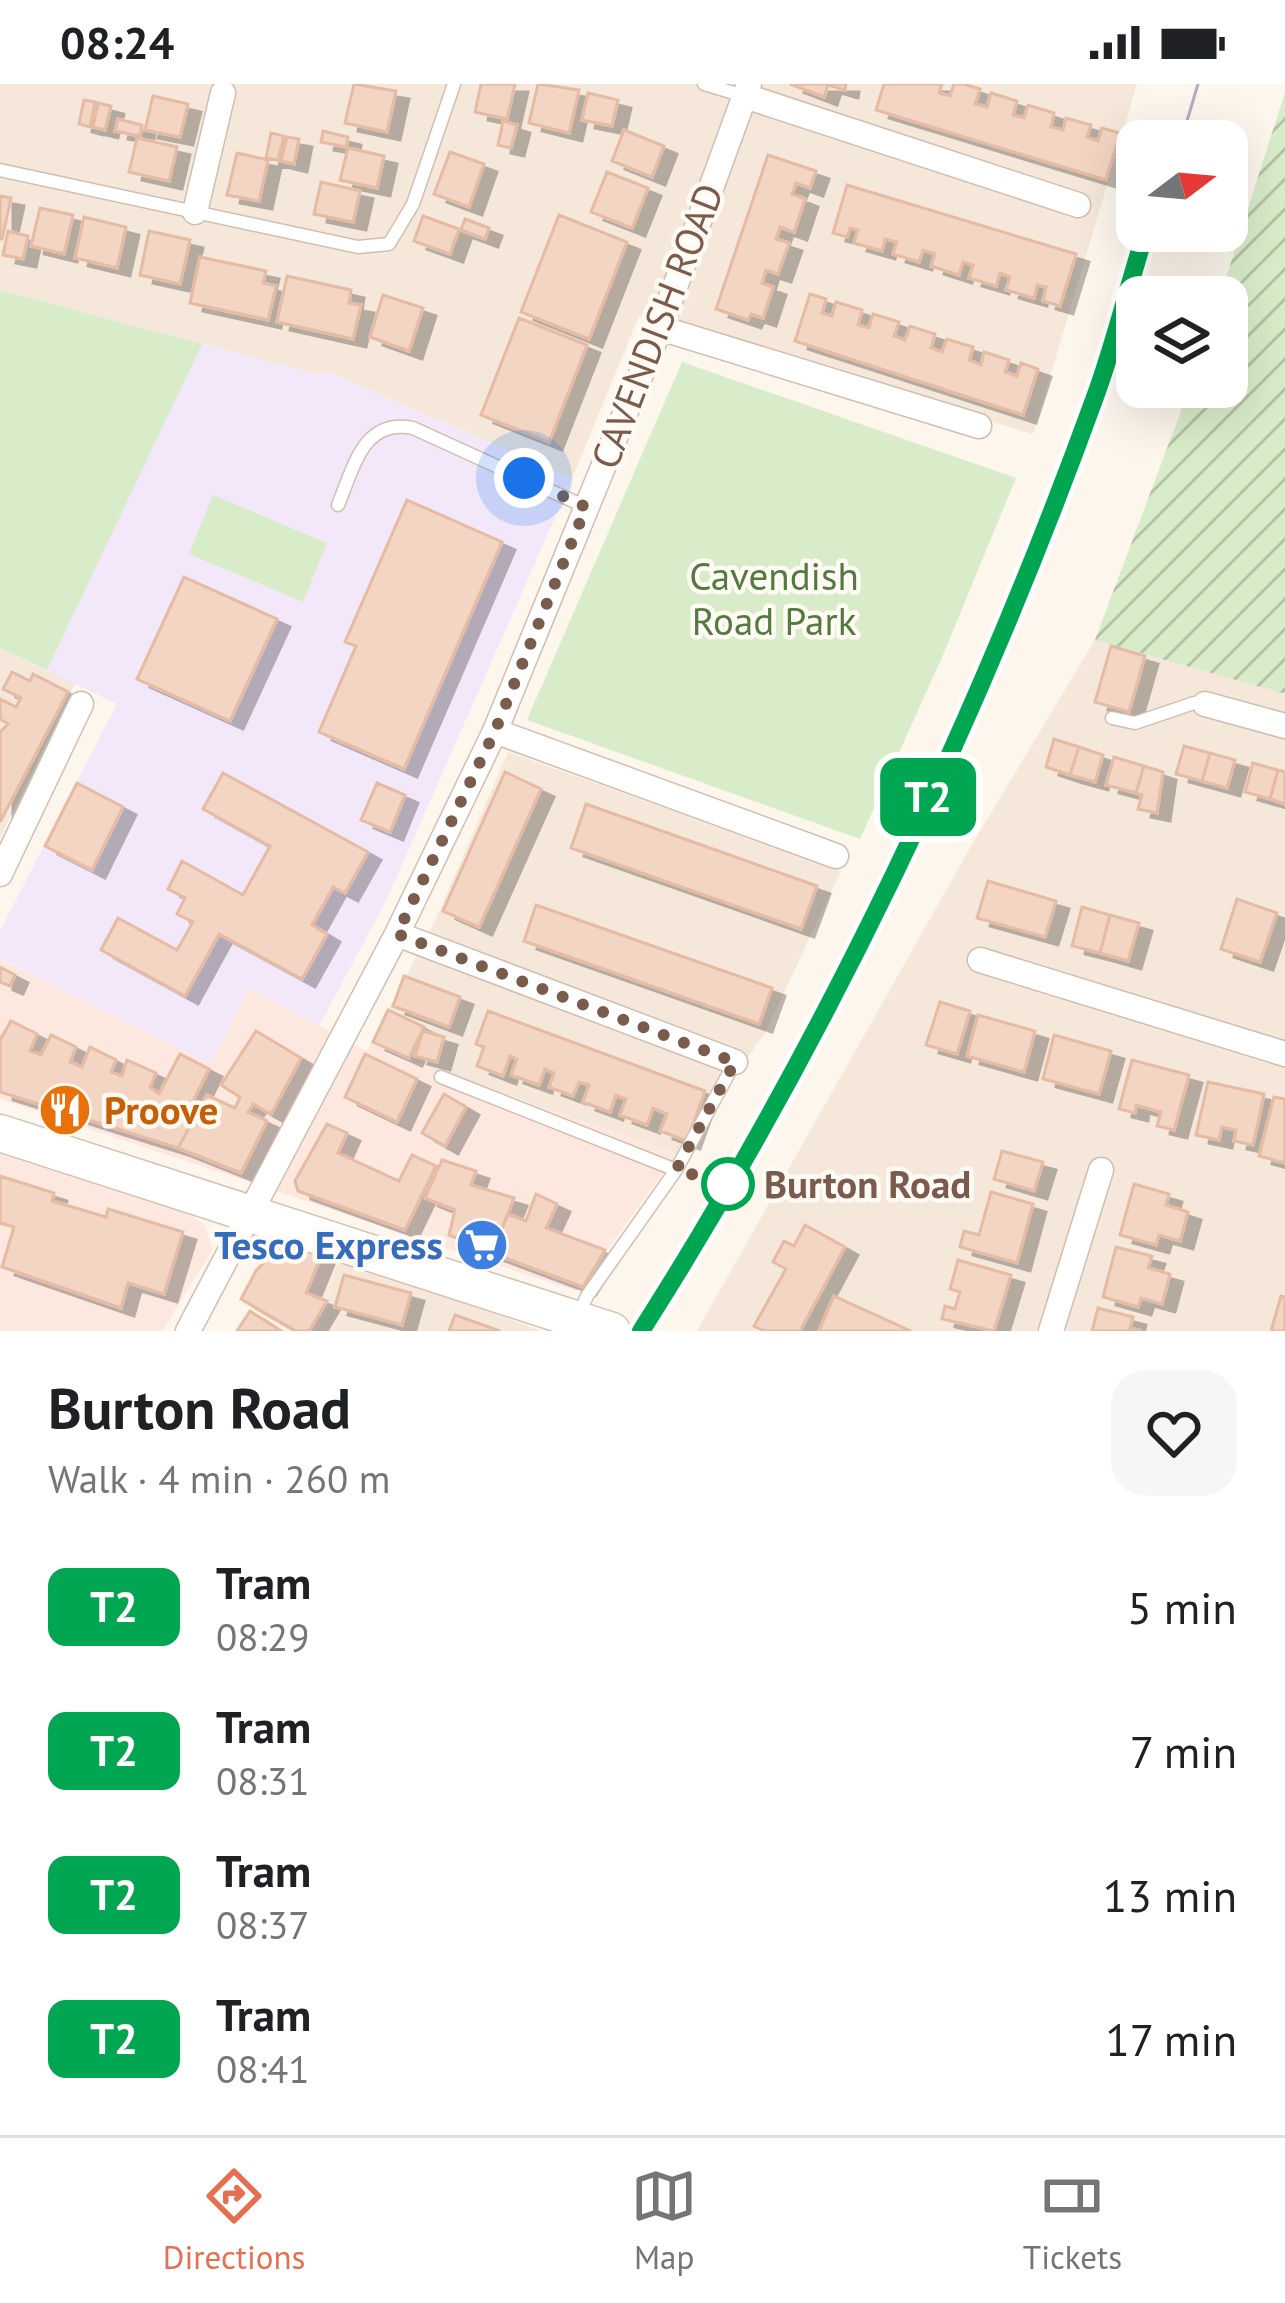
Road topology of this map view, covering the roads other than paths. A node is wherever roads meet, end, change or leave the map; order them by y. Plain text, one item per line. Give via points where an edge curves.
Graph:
1 (454, 84) edge
2 (704, 84) edge
3 (747, 90) edge
4 (223, 93) dead end
5 (0, 170) edge
6 (1078, 205) dead end
7 (195, 212) junction
8 (660, 328) junction
9 (980, 426) dead end
10 (338, 505) dead end
11 (586, 507) junction
12 (81, 704) dead end
13 (1204, 704) joint
14 (1112, 718) dead end
15 (1285, 726) edge
16 (495, 731) junction
17 (836, 856) dead end
18 (0, 874) edge
19 (397, 934) junction
20 (980, 960) dead end
21 (1285, 1054) edge
22 (735, 1062) joint
23 (441, 1077) dead end
24 (0, 1132) edge
25 (676, 1170) junction
26 (1101, 1170) dead end
27 (251, 1214) junction
28 (577, 1318) junction
29 (188, 1331) edge
30 (612, 1331) edge
31 (1051, 1331) edge

1 - 7 lane via 413,204 389,244 358,248
2 - 3 lane
3 - 6 street
3 - 8 street, CAVENDISH ROAD
4 - 7 street
5 - 7 lane
8 - 9 street
8 - 11 street, CAVENDISH ROAD
10 - 11 lane via 363,445 397,424
11 - 16 street, CAVENDISH ROAD
12 - 18 street
13 - 14 lane via 1135,722
13 - 15 street
16 - 17 street
16 - 19 street, CAVENDISH ROAD
19 - 22 street
19 - 27 street, CAVENDISH ROAD
20 - 21 street
22 - 25 lane
23 - 25 lane
24 - 27 street
25 - 28 lane
26 - 31 street
27 - 28 street
27 - 29 street, CAVENDISH ROAD
28 - 30 street

